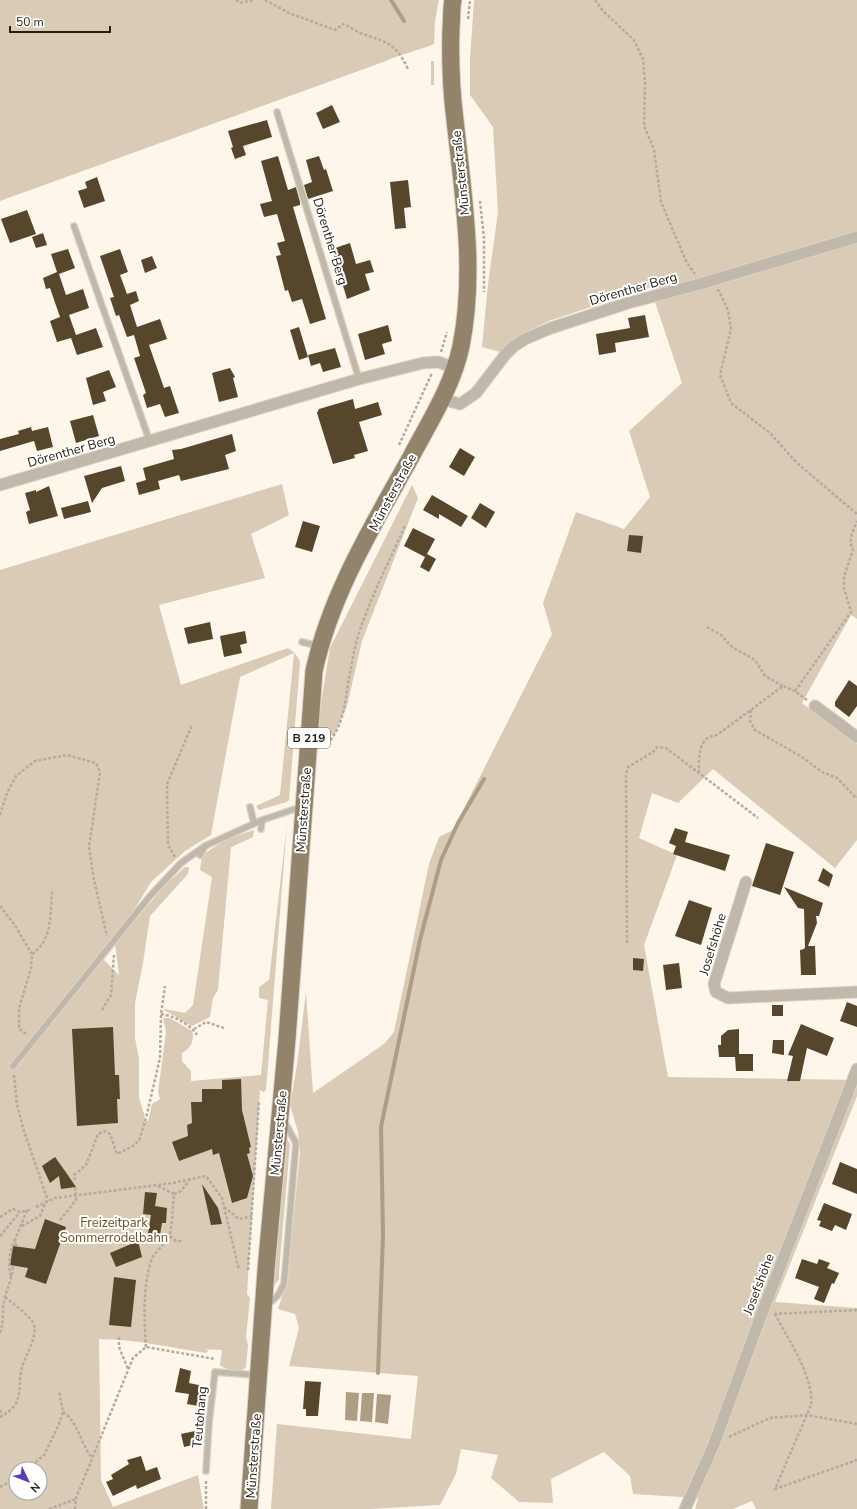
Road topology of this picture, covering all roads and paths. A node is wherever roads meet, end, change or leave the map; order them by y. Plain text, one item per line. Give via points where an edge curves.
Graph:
1 (236, 0) edge
2 (252, 0) edge
3 (266, 0) edge
4 (453, 0) edge
5 (595, 0) edge
6 (408, 69) dead end
7 (277, 112) dead end
8 (74, 226) dead end
9 (857, 237) edge
10 (700, 284) junction
11 (456, 368) junction
12 (359, 379) junction
13 (442, 398) junction
14 (150, 442) junction
15 (0, 485) edge
16 (857, 514) edge
17 (857, 521) edge
18 (405, 526) dead end
19 (707, 627) dead end
20 (302, 642) dead end
21 (319, 646) junction
22 (783, 686) junction
23 (795, 691) junction
24 (815, 706) joint
25 (751, 710) junction
26 (192, 725) dead end
27 (857, 737) edge
28 (308, 753) junction
29 (698, 773) junction
30 (857, 797) edge
31 (250, 807) dead end
32 (303, 807) junction
33 (0, 815) edge
34 (758, 818) dead end
35 (262, 820) junction
36 (254, 823) junction
37 (262, 829) dead end
38 (204, 846) junction
39 (200, 854) dead end
40 (181, 863) junction
41 (746, 882) dead end
42 (52, 891) dead end
43 (0, 906) edge
44 (627, 943) dead end
45 (110, 946) junction
46 (32, 954) junction
47 (164, 986) dead end
48 (857, 992) edge
49 (102, 1010) dead end
50 (161, 1014) junction
51 (224, 1028) dead end
52 (194, 1029) junction
53 (197, 1035) dead end
54 (36, 1038) junction
55 (13, 1066) joint
56 (857, 1069) edge
57 (259, 1101) dead end
58 (191, 1178) junction
59 (74, 1180) dead end
60 (157, 1185) junction
61 (75, 1187) dead end
62 (174, 1194) junction
63 (76, 1195) junction
64 (47, 1201) junction
65 (36, 1207) dead end
66 (224, 1207) junction
67 (20, 1212) junction
68 (252, 1216) junction
69 (0, 1217) edge
70 (60, 1220) dead end
71 (21, 1226) junction
72 (0, 1236) edge
73 (170, 1236) junction
74 (15, 1240) junction
75 (182, 1241) dead end
76 (16, 1246) dead end
77 (13, 1266) dead end
78 (239, 1270) dead end
79 (248, 1270) dead end
80 (12, 1279) junction
81 (6, 1297) junction
82 (857, 1310) edge
83 (0, 1333) edge
84 (119, 1337) dead end
85 (146, 1347) junction
86 (215, 1359) dead end
87 (128, 1369) junction
88 (259, 1375) junction
89 (59, 1391) dead end
90 (0, 1410) edge
91 (63, 1412) junction
92 (807, 1415) junction
93 (1, 1416) edge
94 (857, 1424) edge
95 (714, 1444) junction
96 (92, 1458) junction
97 (857, 1460) edge
98 (37, 1461) edge
99 (206, 1470) joint
100 (76, 1498) junction
101 (49, 1509) edge
102 (75, 1509) edge
103 (206, 1509) edge
104 (249, 1509) edge
105 (685, 1509) edge

1 - 2 path via 240,4
3 - 6 path via 289,13 334,30 343,24 357,32 384,40 401,55
4 - 11 main road, Münsterstraße / B 219 via 450,70 465,216 467,300 465,326
5 - 10 path via 634,40 643,59 644,126 654,150 661,202 686,261
7 - 12 lane, Dörenther Berg
8 - 14 lane
9 - 10 street, Dörenther Berg
10 - 13 street, Dörenther Berg via 628,303 531,336 505,355 476,393 460,404
10 - 16 path via 719,291 728,310 731,329 720,375 731,403 770,433 797,463
11 - 12 street, Dörenther Berg via 438,362 424,363
11 - 13 main road, Münsterstraße / B 219
12 - 14 street, Dörenther Berg
13 - 21 main road, Münsterstraße / B 219 via 350,570 332,607
14 - 15 street, Dörenther Berg
17 - 23 path via 852,536 853,550 844,577 844,588 851,612
18 - 28 path via 357,637 344,709 337,730 328,743
19 - 22 path via 721,635 732,647 755,660 765,676
20 - 21 lane
21 - 28 main road, Münsterstraße / B 219 via 314,671
22 - 23 path
22 - 25 path
23 - 24 path
24 - 27 street
25 - 29 path via 717,735 705,739 700,748
25 - 30 path via 750,721 755,730 802,757 822,772 837,778
26 - 40 path via 166,784 168,845 172,854
28 - 32 main road, Münsterstraße / B 219
29 - 34 path
29 - 44 path via 666,748 657,747 628,766
31 - 36 lane
32 - 35 lane
32 - 88 main road, Münsterstraße / B 219
33 - 45 path via 16,776 36,761 67,755 96,763 100,772 89,847
35 - 36 lane
35 - 37 lane
36 - 38 lane
38 - 39 lane
38 - 40 lane
40 - 45 lane via 150,896
41 - 48 street, Josefshöhe via 714,984 716,992 728,998
42 - 46 path via 45,941 40,949
43 - 46 path
45 - 49 path via 115,957 112,989
45 - 54 lane
46 - 54 path via 31,968 19,1008 19,1029
47 - 50 path
50 - 52 path via 171,1016
50 - 59 path via 160,1058 139,1141 117,1154 110,1134 102,1131 98,1134 86,1166 74,1175
51 - 52 path via 206,1022
52 - 53 path
54 - 55 lane
55 - 64 path via 22,1125
56 - 95 street, Josefshöhe
57 - 68 path
58 - 60 path
58 - 62 path via 181,1191
58 - 66 path via 206,1176 222,1198
60 - 62 path
60 - 63 path
61 - 63 path
62 - 73 path
63 - 64 path
63 - 70 path via 76,1200
64 - 65 path
64 - 71 path via 40,1216
66 - 68 path via 239,1219
66 - 78 path
67 - 69 path via 13,1209
67 - 71 path via 28,1210
67 - 72 path
68 - 79 path
71 - 74 path
73 - 75 path via 176,1241
73 - 85 path via 150,1262 144,1300
74 - 76 path
74 - 80 path via 8,1267
77 - 80 path
80 - 81 path
81 - 83 path
81 - 93 path via 29,1318 34,1324 34,1330 21,1371 16,1403
82 - 92 path via 775,1314 800,1363 812,1394
84 - 87 path via 119,1347
85 - 86 path
85 - 87 path via 133,1358
87 - 96 path
88 - 99 lane, Teutohang via 215,1372
88 - 104 main road, Münsterstraße / B 219
89 - 91 path
90 - 93 path
91 - 96 path via 74,1423
91 - 98 path via 44,1455
92 - 94 path
92 - 95 path via 770,1418
92 - 97 path via 775,1489
95 - 105 street, Josefshöhe
96 - 100 path
99 - 103 path
100 - 101 path
100 - 102 path

